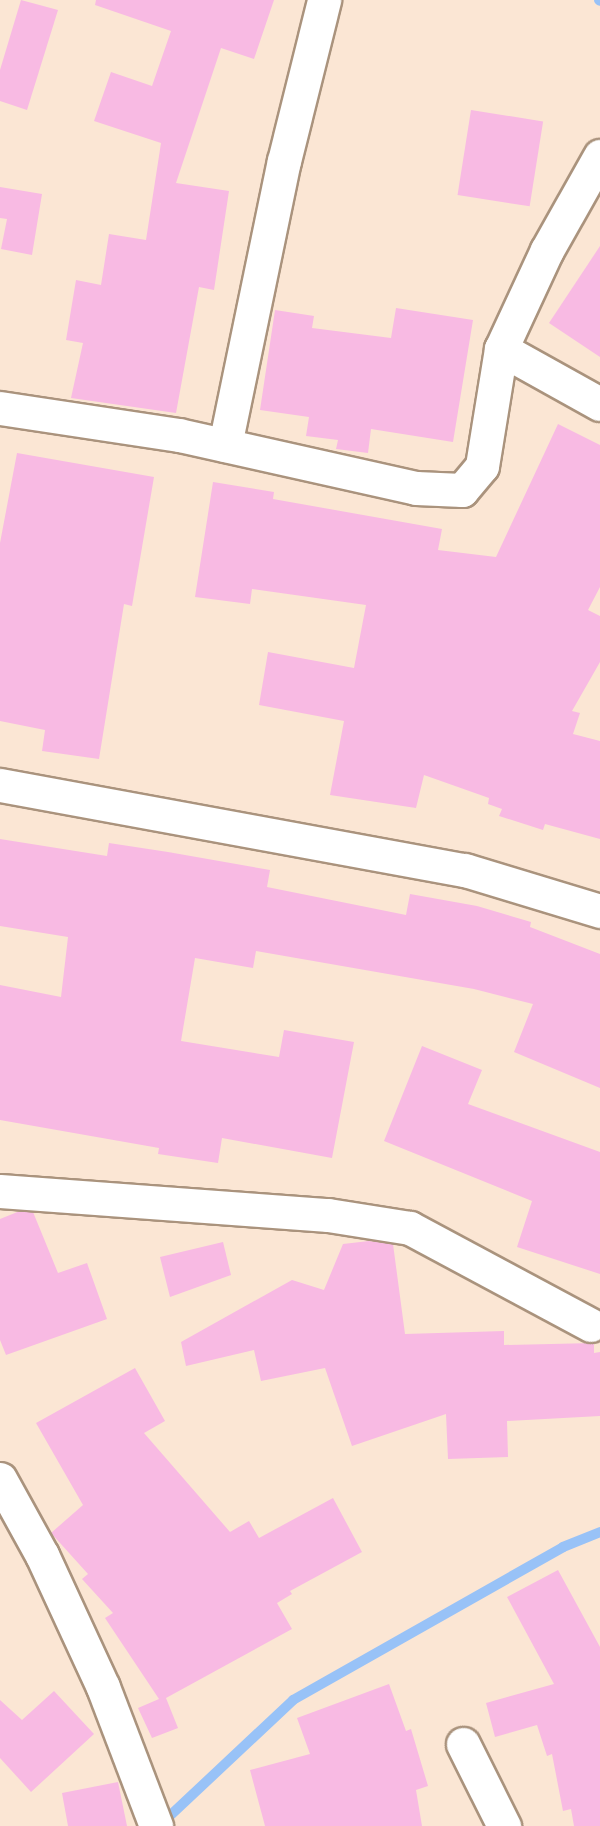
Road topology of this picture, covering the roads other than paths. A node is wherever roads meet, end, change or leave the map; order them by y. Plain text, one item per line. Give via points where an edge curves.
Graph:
1 (324, 0) edge
2 (600, 156) edge
3 (501, 349) junction
4 (600, 404) edge
5 (0, 408) edge
6 (225, 445) junction
7 (0, 785) edge
8 (600, 911) edge
9 (0, 1191) edge
10 (591, 1325) dead end
11 (0, 1479) edge
12 (464, 1744) dead end
13 (156, 1826) edge
14 (504, 1826) edge

1 - 6 street via 284,161
2 - 3 street via 547,250
3 - 4 street
3 - 6 street via 482,466 462,490 416,488
5 - 6 street
7 - 8 street via 465,870
9 - 10 street via 328,1215 410,1228
11 - 13 street via 42,1556 103,1687
12 - 14 street

